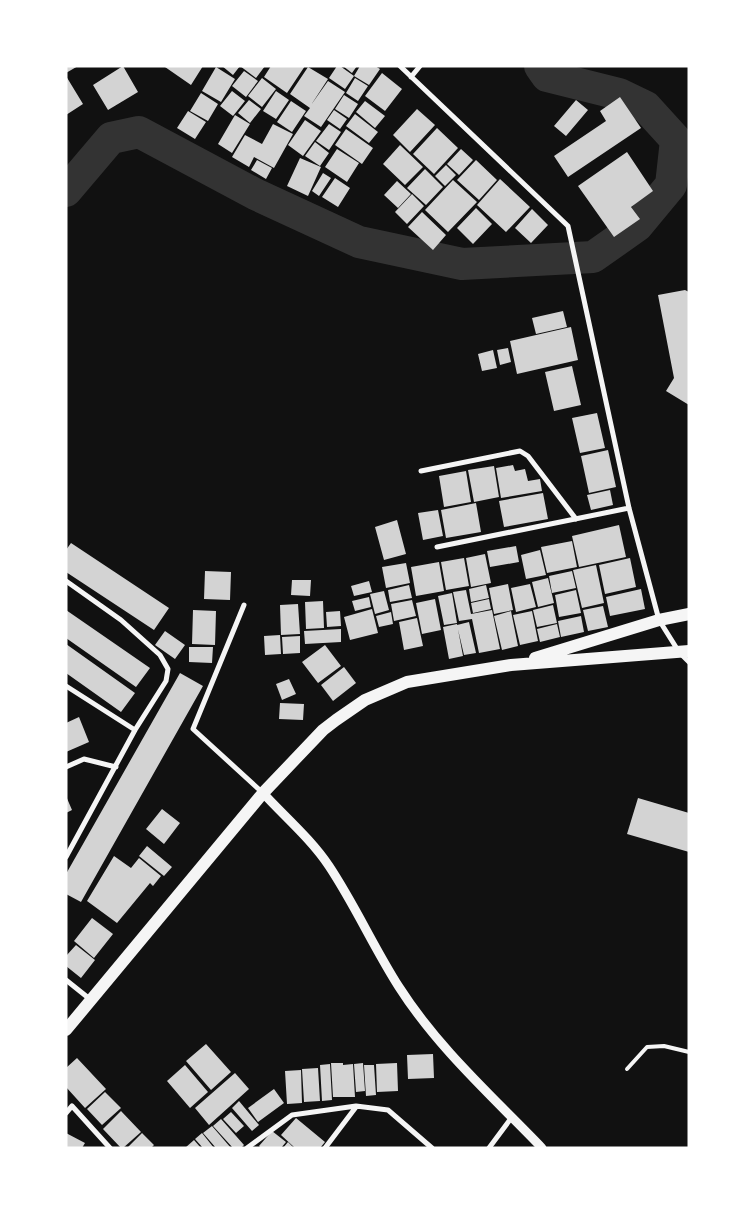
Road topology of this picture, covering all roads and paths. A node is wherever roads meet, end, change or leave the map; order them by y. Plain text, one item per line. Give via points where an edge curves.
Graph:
1 (400, 66) edge
2 (420, 66) edge
3 (411, 76) junction
4 (421, 471) dead end
5 (629, 508) junction
6 (576, 519) junction
7 (437, 547) dead end
8 (66, 581) edge
9 (244, 606) dead end
10 (689, 614) edge
11 (659, 620) junction
12 (684, 652) edge
13 (689, 662) edge
14 (511, 665) junction
15 (66, 686) edge
16 (135, 730) junction
17 (66, 767) edge
18 (116, 767) junction
19 (263, 794) junction
20 (66, 857) edge
21 (66, 980) edge
22 (91, 1001) junction
23 (66, 1030) edge
24 (689, 1052) edge
25 (627, 1069) dead end
26 (356, 1106) junction
27 (66, 1113) edge
28 (512, 1117) junction
29 (110, 1148) edge
30 (247, 1148) edge
31 (325, 1148) edge
32 (432, 1148) edge
33 (489, 1148) edge
34 (542, 1148) edge

1 - 3 street
2 - 3 street
3 - 5 street via 568,226
4 - 6 street via 520,451 528,456
5 - 6 street
5 - 11 street
6 - 7 street
8 - 16 street via 121,620 164,661 168,669 166,681
9 - 19 street via 193,729
10 - 11 main road
11 - 12 street
11 - 14 main road
12 - 13 street
12 - 14 main road
14 - 19 main road via 408,682 365,700 323,730
15 - 16 street
16 - 18 street
17 - 18 street via 84,759
18 - 20 street
19 - 22 main road
19 - 28 street via 328,864 399,987 428,1028
21 - 22 street
22 - 23 main road
24 - 25 lane via 664,1046 647,1047
26 - 30 street via 292,1115
26 - 31 street
26 - 32 street via 388,1110
27 - 29 street via 72,1106
28 - 33 street
28 - 34 street

